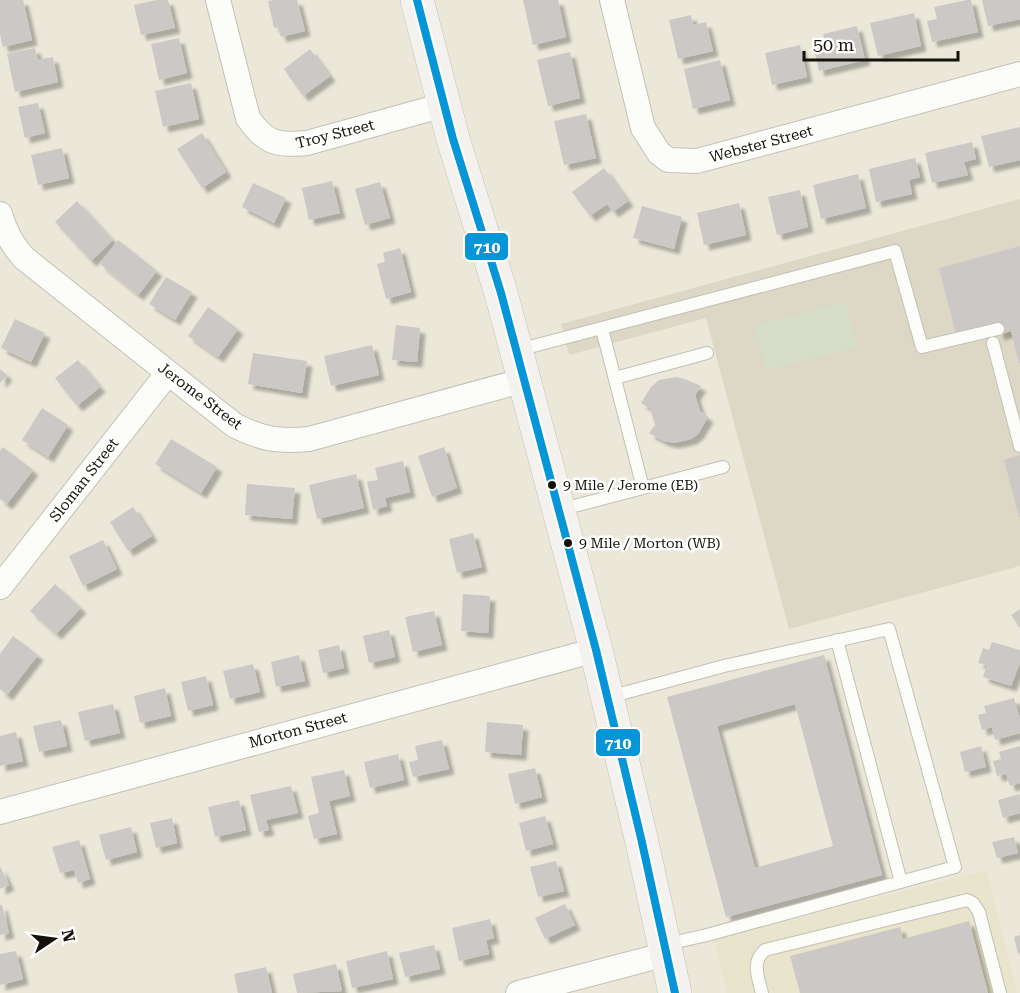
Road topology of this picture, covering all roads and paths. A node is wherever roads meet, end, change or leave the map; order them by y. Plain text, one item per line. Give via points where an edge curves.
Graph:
1 (218, 0) edge
2 (417, 0) edge
3 (612, 0) edge
4 (1020, 74) edge
5 (444, 105) junction
6 (0, 214) edge
7 (7, 253) edge
8 (602, 329) junction
9 (998, 329) dead end
10 (993, 343) dead end
11 (708, 353) dead end
12 (521, 365) junction
13 (168, 373) junction
14 (615, 378) junction
15 (1020, 446) edge
16 (723, 467) dead end
17 (643, 488) junction
18 (559, 510) junction
19 (0, 586) edge
20 (837, 640) junction
21 (596, 650) junction
22 (608, 698) junction
23 (0, 812) edge
24 (901, 882) junction
25 (666, 949) junction
26 (518, 993) edge
27 (675, 993) edge
28 (762, 993) edge
29 (1000, 993) edge

1 - 5 street, Troy Street via 248,118 268,140 288,145 307,143
2 - 5 main road
3 - 4 street, Webster Street via 643,128 668,160 697,161
5 - 12 main road
6 - 7 street, Jerome Street
7 - 13 street, Jerome Street via 24,258
8 - 9 lane via 895,251 922,347
8 - 12 lane
8 - 14 lane
10 - 15 lane
11 - 14 lane
12 - 13 street, Jerome Street via 309,439 276,441 234,425
12 - 18 main road
13 - 19 street, Sloman Street
14 - 17 lane
16 - 17 lane
17 - 18 lane
18 - 21 main road
20 - 22 lane
20 - 24 lane
20 - 24 lane via 885,629 892,632 952,856 954,867
21 - 22 main road
21 - 23 street, Morton Street
22 - 25 main road
24 - 25 lane
25 - 26 street
25 - 27 main road
28 - 29 lane via 756,964 765,950 967,900 978,912

